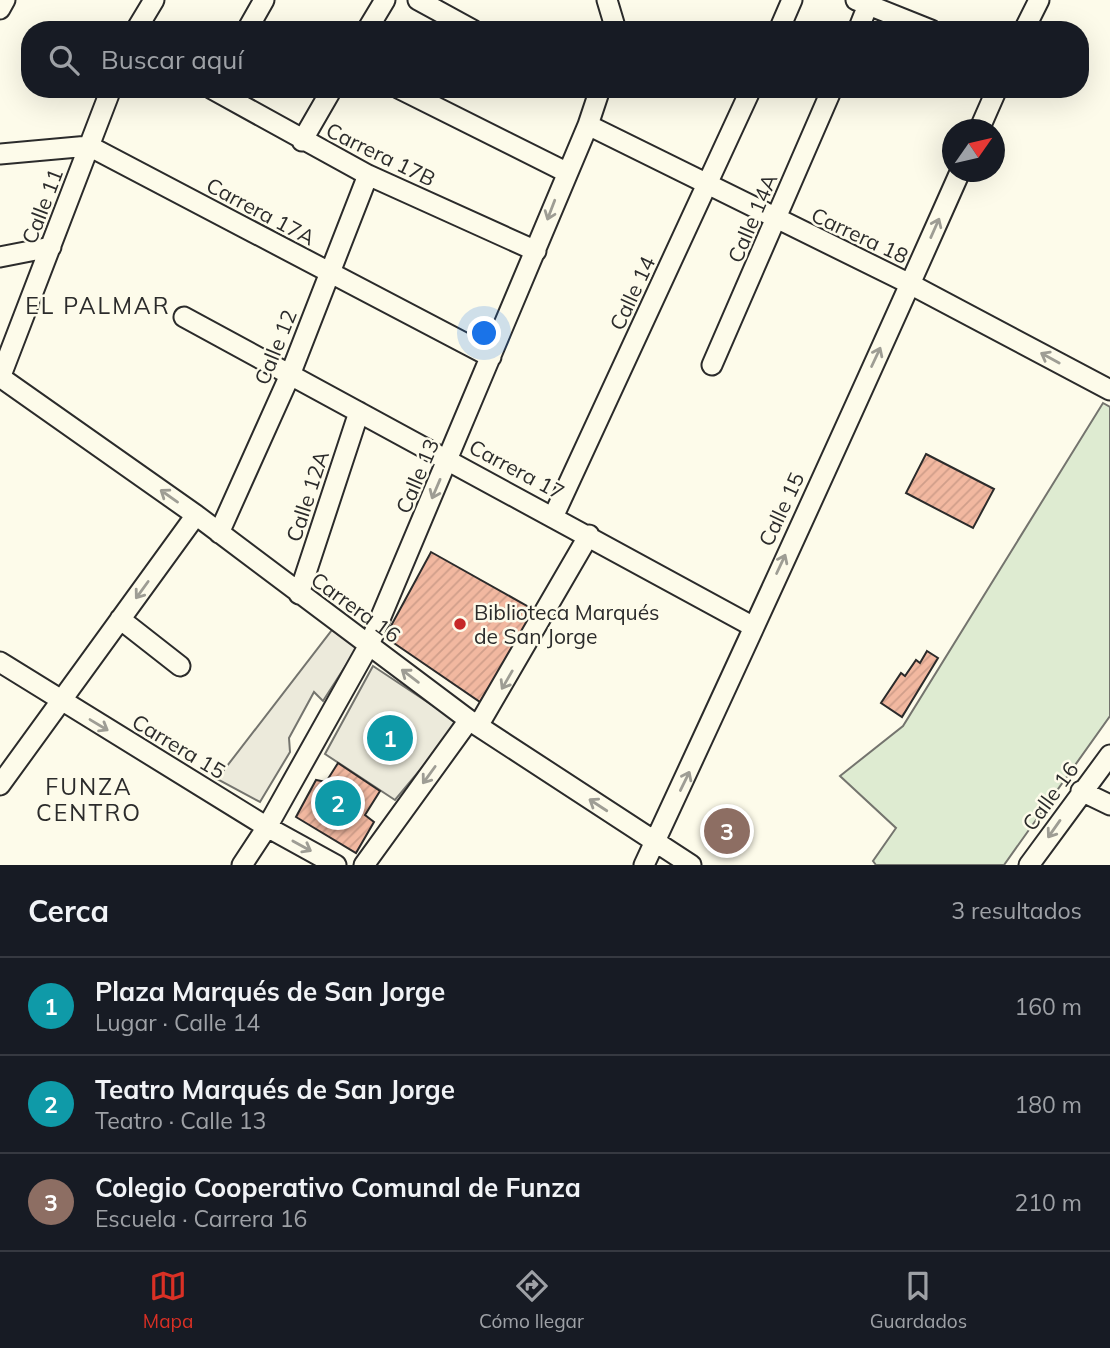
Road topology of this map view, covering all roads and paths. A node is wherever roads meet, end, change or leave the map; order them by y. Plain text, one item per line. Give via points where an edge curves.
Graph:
1 (5, 0) edge
2 (154, 0) edge
3 (264, 0) edge
4 (385, 0) edge
5 (418, 0) edge
6 (607, 0) edge
7 (792, 0) edge
8 (1039, 0) edge
9 (865, 2) edge
10 (0, 9) edge
11 (141, 21) edge
12 (252, 21) edge
13 (372, 21) edge
14 (456, 21) edge
15 (613, 21) edge
16 (783, 21) edge
17 (860, 21) edge
18 (910, 21) edge
19 (1028, 21) edge
20 (108, 98) edge
21 (228, 98) edge
22 (327, 98) edge
23 (418, 98) edge
24 (592, 98) edge
25 (747, 98) edge
26 (828, 98) edge
27 (993, 98) edge
28 (984, 119) edge
29 (588, 125) junction
30 (302, 141) junction
31 (89, 146) junction
32 (0, 154) edge
33 (566, 172) junction
34 (368, 175) junction
35 (708, 182) junction
36 (956, 182) edge
37 (776, 220) junction
38 (51, 247) junction
39 (536, 251) junction
40 (0, 257) edge
41 (329, 273) junction
42 (910, 284) junction
43 (184, 317) dead end
44 (491, 357) junction
45 (712, 365) dead end
46 (290, 375) junction
47 (0, 377) edge
48 (1110, 390) edge
49 (359, 412) junction
50 (449, 459) junction
51 (196, 515) junction
52 (554, 515) junction
53 (219, 533) junction
54 (589, 535) junction
55 (299, 594) junction
56 (120, 620) junction
57 (752, 626) junction
58 (369, 645) junction
59 (0, 662) edge
60 (180, 666) dead end
61 (59, 701) junction
62 (474, 723) junction
63 (1110, 755) edge
64 (0, 785) edge
65 (1081, 791) junction
66 (1110, 805) edge
67 (267, 827) junction
68 (655, 842) junction
69 (242, 865) edge
70 (336, 865) edge
71 (364, 865) edge
72 (644, 865) edge
73 (691, 865) edge
74 (1028, 865) edge

1 - 10 street
2 - 11 street
3 - 12 street
4 - 13 street
5 - 14 street
6 - 15 street
7 - 16 street
8 - 19 street
9 - 17 street
9 - 18 street
20 - 31 street, Calle 11
21 - 30 street, Carrera 17B
22 - 30 street
23 - 33 street
24 - 29 street, Calle 13
25 - 35 street, Calle 14
26 - 37 street, Calle 14A
27 - 28 street
29 - 33 street, Calle 13
29 - 35 street, Carrera 18
30 - 34 street, Carrera 17B
31 - 32 street
31 - 38 street, Calle 11
31 - 41 street, Carrera 17A
33 -> 39 street, Calle 13
34 - 39 street, Carrera 17B
34 - 41 street, Calle 12
35 - 37 street, Carrera 18
35 - 52 street, Calle 14
42 -> 36 street, Calle 15
37 - 42 street, Carrera 18
37 - 45 street, Calle 14A
38 - 40 street
38 - 47 street, Calle 11
39 - 44 street, Calle 13
41 - 44 street, Carrera 17A
41 - 46 street, Calle 12
48 -> 42 street, Carrera 18
57 -> 42 street, Calle 15
43 - 46 street, Carrera 17
44 - 50 street, Calle 13
46 - 49 street, Carrera 17
46 - 53 street, Calle 12
51 -> 47 street, Carrera 16
49 - 50 street, Carrera 17
49 - 55 street, Calle 12A
50 - 52 street, Carrera 17
50 -> 58 street, Calle 13
51 - 53 street, Carrera 16
51 -> 56 street
52 - 54 street, Carrera 17
53 - 55 street, Carrera 16
54 - 57 street, Carrera 17
54 -> 62 street
55 - 58 street, Carrera 16
56 - 60 street
56 - 61 street
68 -> 57 street, Calle 15 via 713,722
62 -> 58 street, Carrera 16
58 - 67 street, Calle 13
59 - 61 street, Carrera 15
61 - 64 street
61 -> 67 street, Carrera 15
68 -> 62 street, Carrera 16
62 -> 71 street
63 - 65 street, Calle 16
65 - 66 street
65 -> 74 street, Calle 16
67 - 69 street, Calle 13
67 -> 70 street, Carrera 15
68 - 72 street, Calle 15
68 - 73 street, Carrera 16

